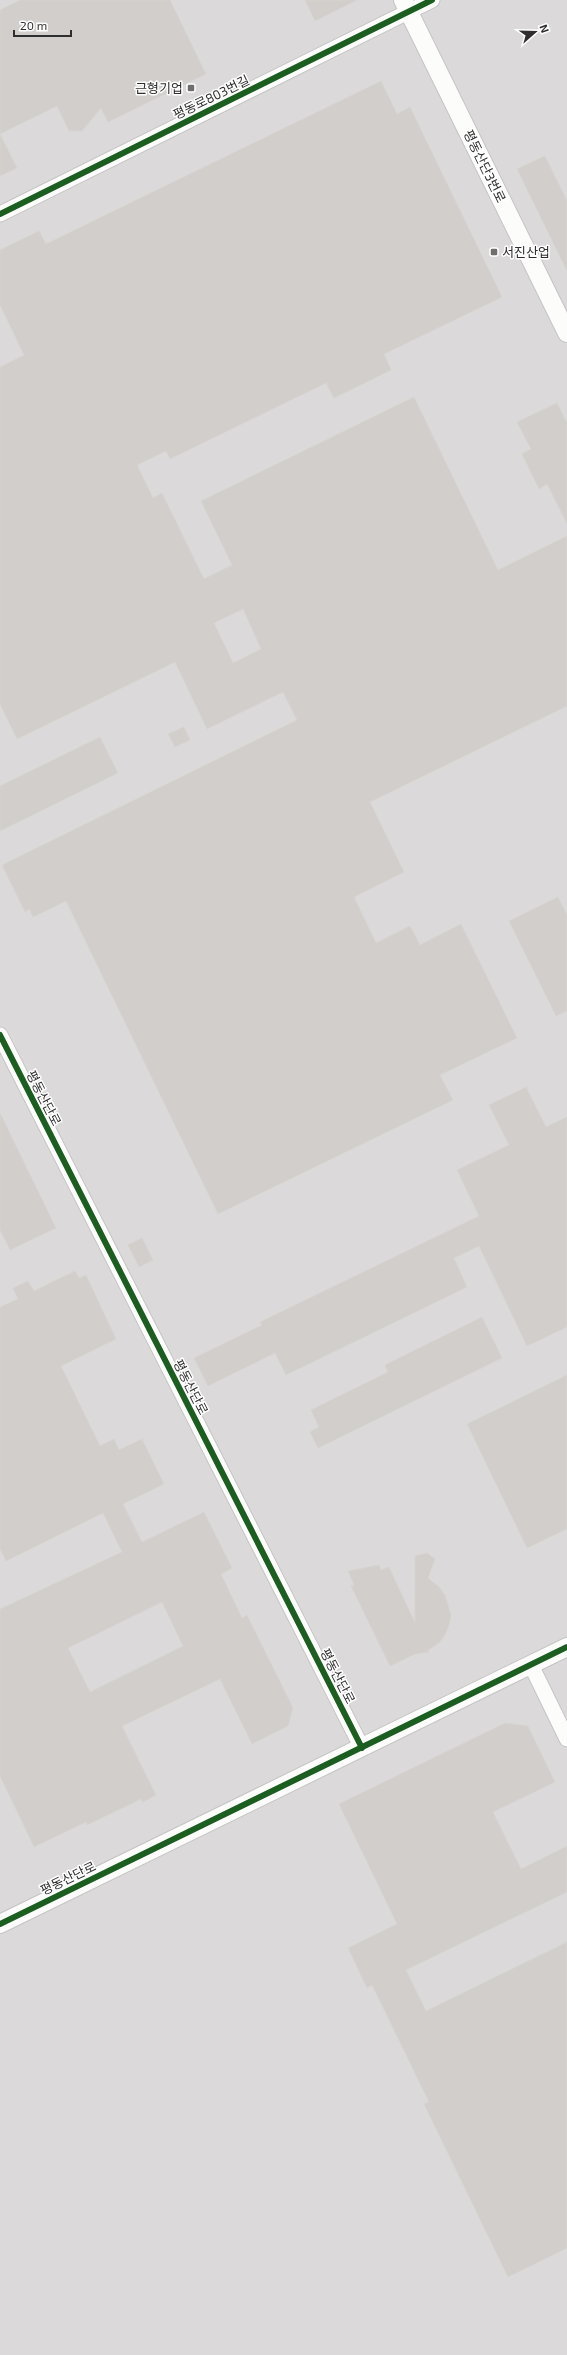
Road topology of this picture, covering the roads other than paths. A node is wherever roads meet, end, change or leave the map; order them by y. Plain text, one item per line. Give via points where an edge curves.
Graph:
1 (432, 0) edge
2 (405, 6) edge
3 (0, 214) edge
4 (567, 333) edge
5 (0, 1035) edge
6 (567, 1647) edge
7 (531, 1665) junction
8 (567, 1739) edge
9 (362, 1748) junction
10 (0, 1924) edge

1 - 2 street, 평동로803번길
2 - 3 street, 평동로803번길
2 - 4 street, 평동산단3번로
5 - 9 street, 평동산단로
6 - 7 street, 평동산단로
7 - 8 street
7 - 9 street, 평동산단로
9 - 10 street, 평동산단로

